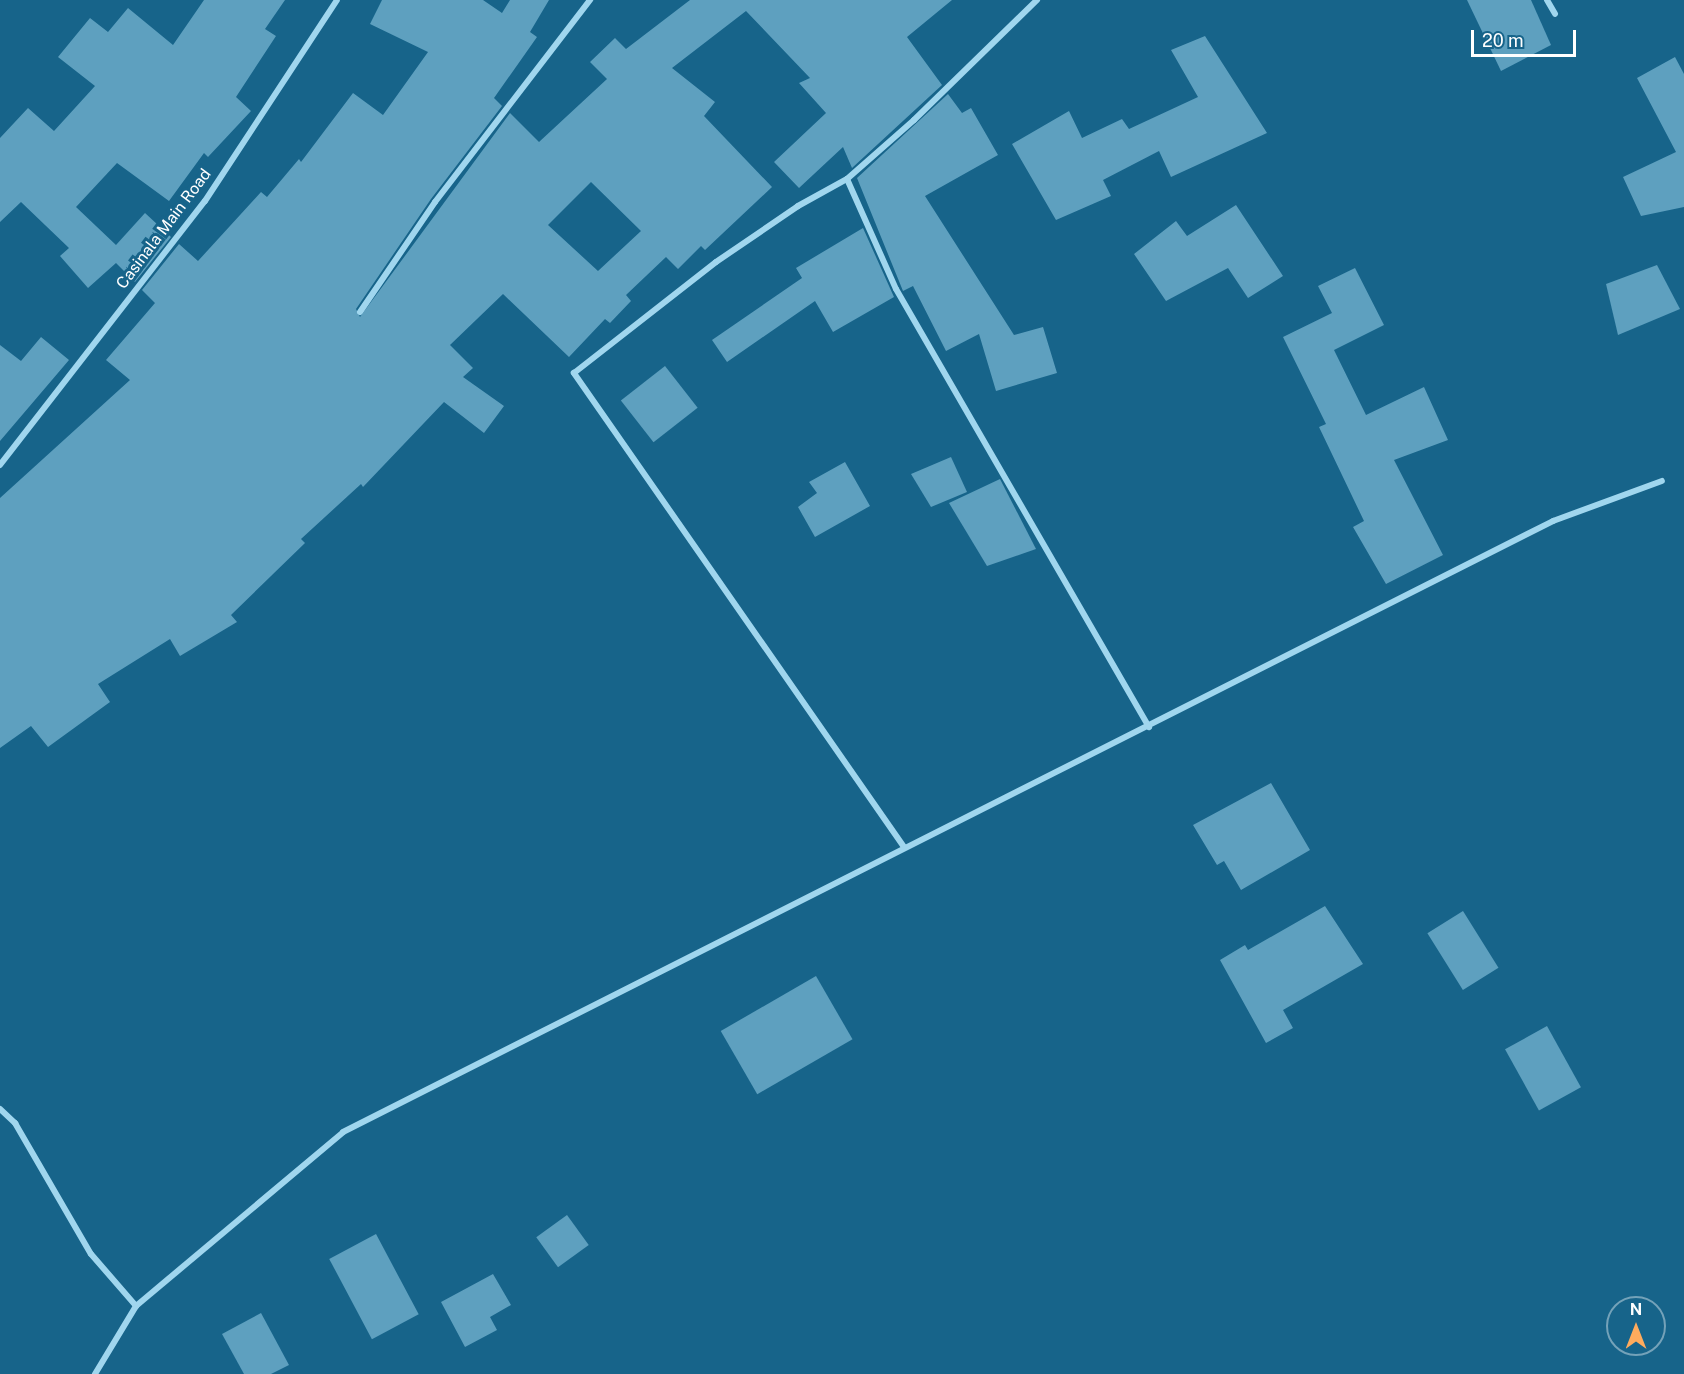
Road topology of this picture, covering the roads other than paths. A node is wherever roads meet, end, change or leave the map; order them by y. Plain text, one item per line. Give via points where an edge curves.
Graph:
1 (337, 0) edge
2 (590, 0) edge
3 (1037, 0) edge
4 (1547, 0) edge
5 (1030, 3) edge
6 (1555, 14) dead end
7 (847, 179) junction
8 (360, 312) dead end
9 (0, 465) edge
10 (1662, 481) dead end
11 (1149, 727) junction
12 (903, 847) junction
13 (0, 1108) edge
14 (136, 1306) junction
15 (95, 1374) edge

1 - 9 street, Casinala Main Road via 205,201
2 - 8 street via 435,202
3 - 5 street
4 - 6 street
5 - 7 street
7 - 11 street via 896,289
7 - 12 street via 798,206 716,262 574,373
10 - 11 street via 1553,521
11 - 12 street
12 - 14 street via 343,1132
13 - 14 street via 15,1123 91,1254
14 - 15 street

